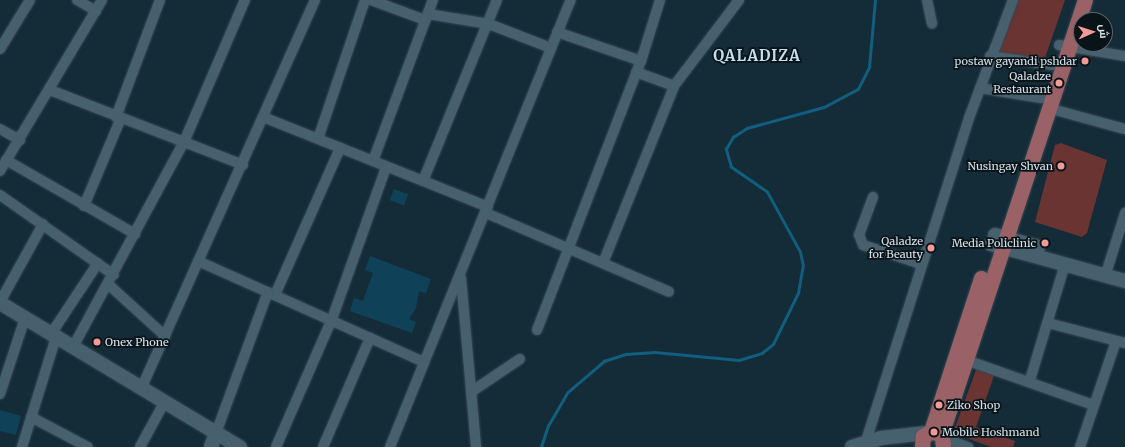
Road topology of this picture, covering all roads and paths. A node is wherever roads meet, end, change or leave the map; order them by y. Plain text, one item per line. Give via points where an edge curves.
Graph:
1 (30, 0) edge
2 (77, 0) edge
3 (102, 0) edge
4 (160, 0) edge
5 (245, 0) edge
6 (315, 0) edge
7 (366, 0) edge
8 (371, 0) edge
9 (433, 0) edge
10 (498, 0) edge
11 (570, 0) edge
12 (660, 0) edge
13 (740, 0) edge
14 (927, 0) edge
15 (1013, 0) edge
16 (1074, 0) edge
17 (1085, 0) edge
18 (96, 11) junction
19 (426, 17) junction
20 (932, 23) dead end
21 (489, 24) junction
22 (557, 32) junction
23 (1064, 46) junction
24 (551, 48) junction
25 (0, 49) edge
26 (990, 56) junction
27 (1125, 56) edge
28 (640, 61) junction
29 (1052, 65) junction
30 (636, 72) junction
31 (674, 86) junction
32 (980, 88) junction
33 (50, 90) junction
34 (1045, 103) junction
35 (263, 117) junction
36 (119, 118) junction
37 (1125, 128) edge
38 (0, 129) edge
39 (318, 139) junction
40 (20, 140) junction
41 (184, 142) junction
42 (340, 148) junction
43 (6, 160) junction
44 (373, 161) junction
45 (242, 165) junction
46 (386, 166) junction
47 (0, 171) edge
48 (423, 181) junction
49 (0, 195) edge
50 (873, 197) dead end
51 (84, 206) junction
52 (487, 210) junction
53 (1125, 213) edge
54 (43, 224) junction
55 (135, 234) junction
56 (998, 241) junction
57 (570, 249) junction
58 (198, 261) junction
59 (98, 263) junction
60 (602, 263) junction
61 (921, 264) junction
62 (1065, 264) junction
63 (1108, 267) junction
64 (1125, 272) edge
65 (114, 274) junction
66 (461, 276) junction
67 (1125, 281) edge
68 (110, 285) junction
69 (669, 292) dead end
70 (271, 294) junction
71 (0, 302) edge
72 (25, 318) junction
73 (332, 319) junction
74 (1048, 323) junction
75 (537, 330) dead end
76 (54, 336) junction
77 (165, 336) junction
78 (370, 338) junction
79 (1121, 342) edge
80 (73, 347) junction
81 (520, 359) dead end
82 (966, 360) junction
83 (424, 362) junction
84 (1030, 380) junction
85 (142, 389) junction
86 (471, 392) junction
87 (0, 394) edge
88 (164, 403) junction
89 (1093, 405) junction
90 (31, 418) junction
91 (216, 433) junction
92 (933, 440) edge
93 (857, 446) edge
94 (22, 447) edge
95 (88, 447) edge
96 (140, 447) edge
97 (211, 447) edge
98 (240, 447) edge
99 (276, 447) edge
100 (323, 447) edge
101 (390, 447) edge
102 (476, 447) edge
103 (968, 447) edge
104 (1080, 447) edge

1 - 25 street
2 - 18 street
3 - 18 street
4 - 36 street
5 - 41 street
6 - 35 street
7 - 39 street
8 - 19 street
9 - 19 street
10 - 21 street
11 - 22 street
12 - 28 street
13 - 31 street
14 - 20 street
15 - 26 street
16 - 23 main road
17 - 23 main road
18 - 33 street
19 - 21 street
19 - 44 street
21 - 24 street
21 - 48 street
22 - 24 street
22 - 28 street
23 - 27 street
23 - 29 main road
23 - 34 main road
24 - 52 street
26 - 29 street
26 - 32 street
28 - 30 street
29 - 34 main road
30 - 31 street
30 - 57 street
31 - 60 street
32 - 34 street
32 - 61 street
33 - 36 street
33 - 40 street
34 - 37 street
34 - 56 main road
35 - 39 street
35 - 45 street
36 - 41 street
36 - 51 street
38 - 40 street
39 - 42 street
40 - 43 street
41 - 45 street
41 - 55 street
42 - 44 street
42 - 70 street
43 - 47 street
43 - 51 street
44 - 46 street
45 - 58 street
46 - 48 street
46 - 73 street
48 - 52 street
49 - 54 street
50 - 61 street via 859,235 863,245
51 - 55 street
52 - 57 street
52 - 66 street
53 - 63 street
54 - 59 street
54 - 71 street
55 - 65 street
56 - 62 street
56 - 63 street
56 - 82 main road
56 - 92 main road
57 - 60 street
57 - 75 street
58 - 70 street
58 - 77 street
59 - 65 street
59 - 76 street
60 - 69 street
61 - 93 street
62 - 67 street
62 - 74 street
63 - 64 street
65 - 68 street
66 - 83 street
66 - 86 street
68 - 77 street
68 - 80 street
70 - 73 street
70 - 91 street
71 - 72 street
72 - 76 street
72 - 87 street
73 - 78 street
73 - 99 street
74 - 79 street
74 - 84 street
76 - 80 street
76 - 90 street
77 - 85 street
78 - 83 street
78 - 100 street
79 - 89 street
80 - 85 street
81 - 86 street
82 - 84 street
82 - 92 main road
83 - 101 street
84 - 89 street
85 - 88 street
86 - 102 street
88 - 91 street
88 - 96 street
89 - 104 street
90 - 94 street
90 - 95 street
91 - 97 street
91 - 98 street
92 - 93 street
92 - 103 street

